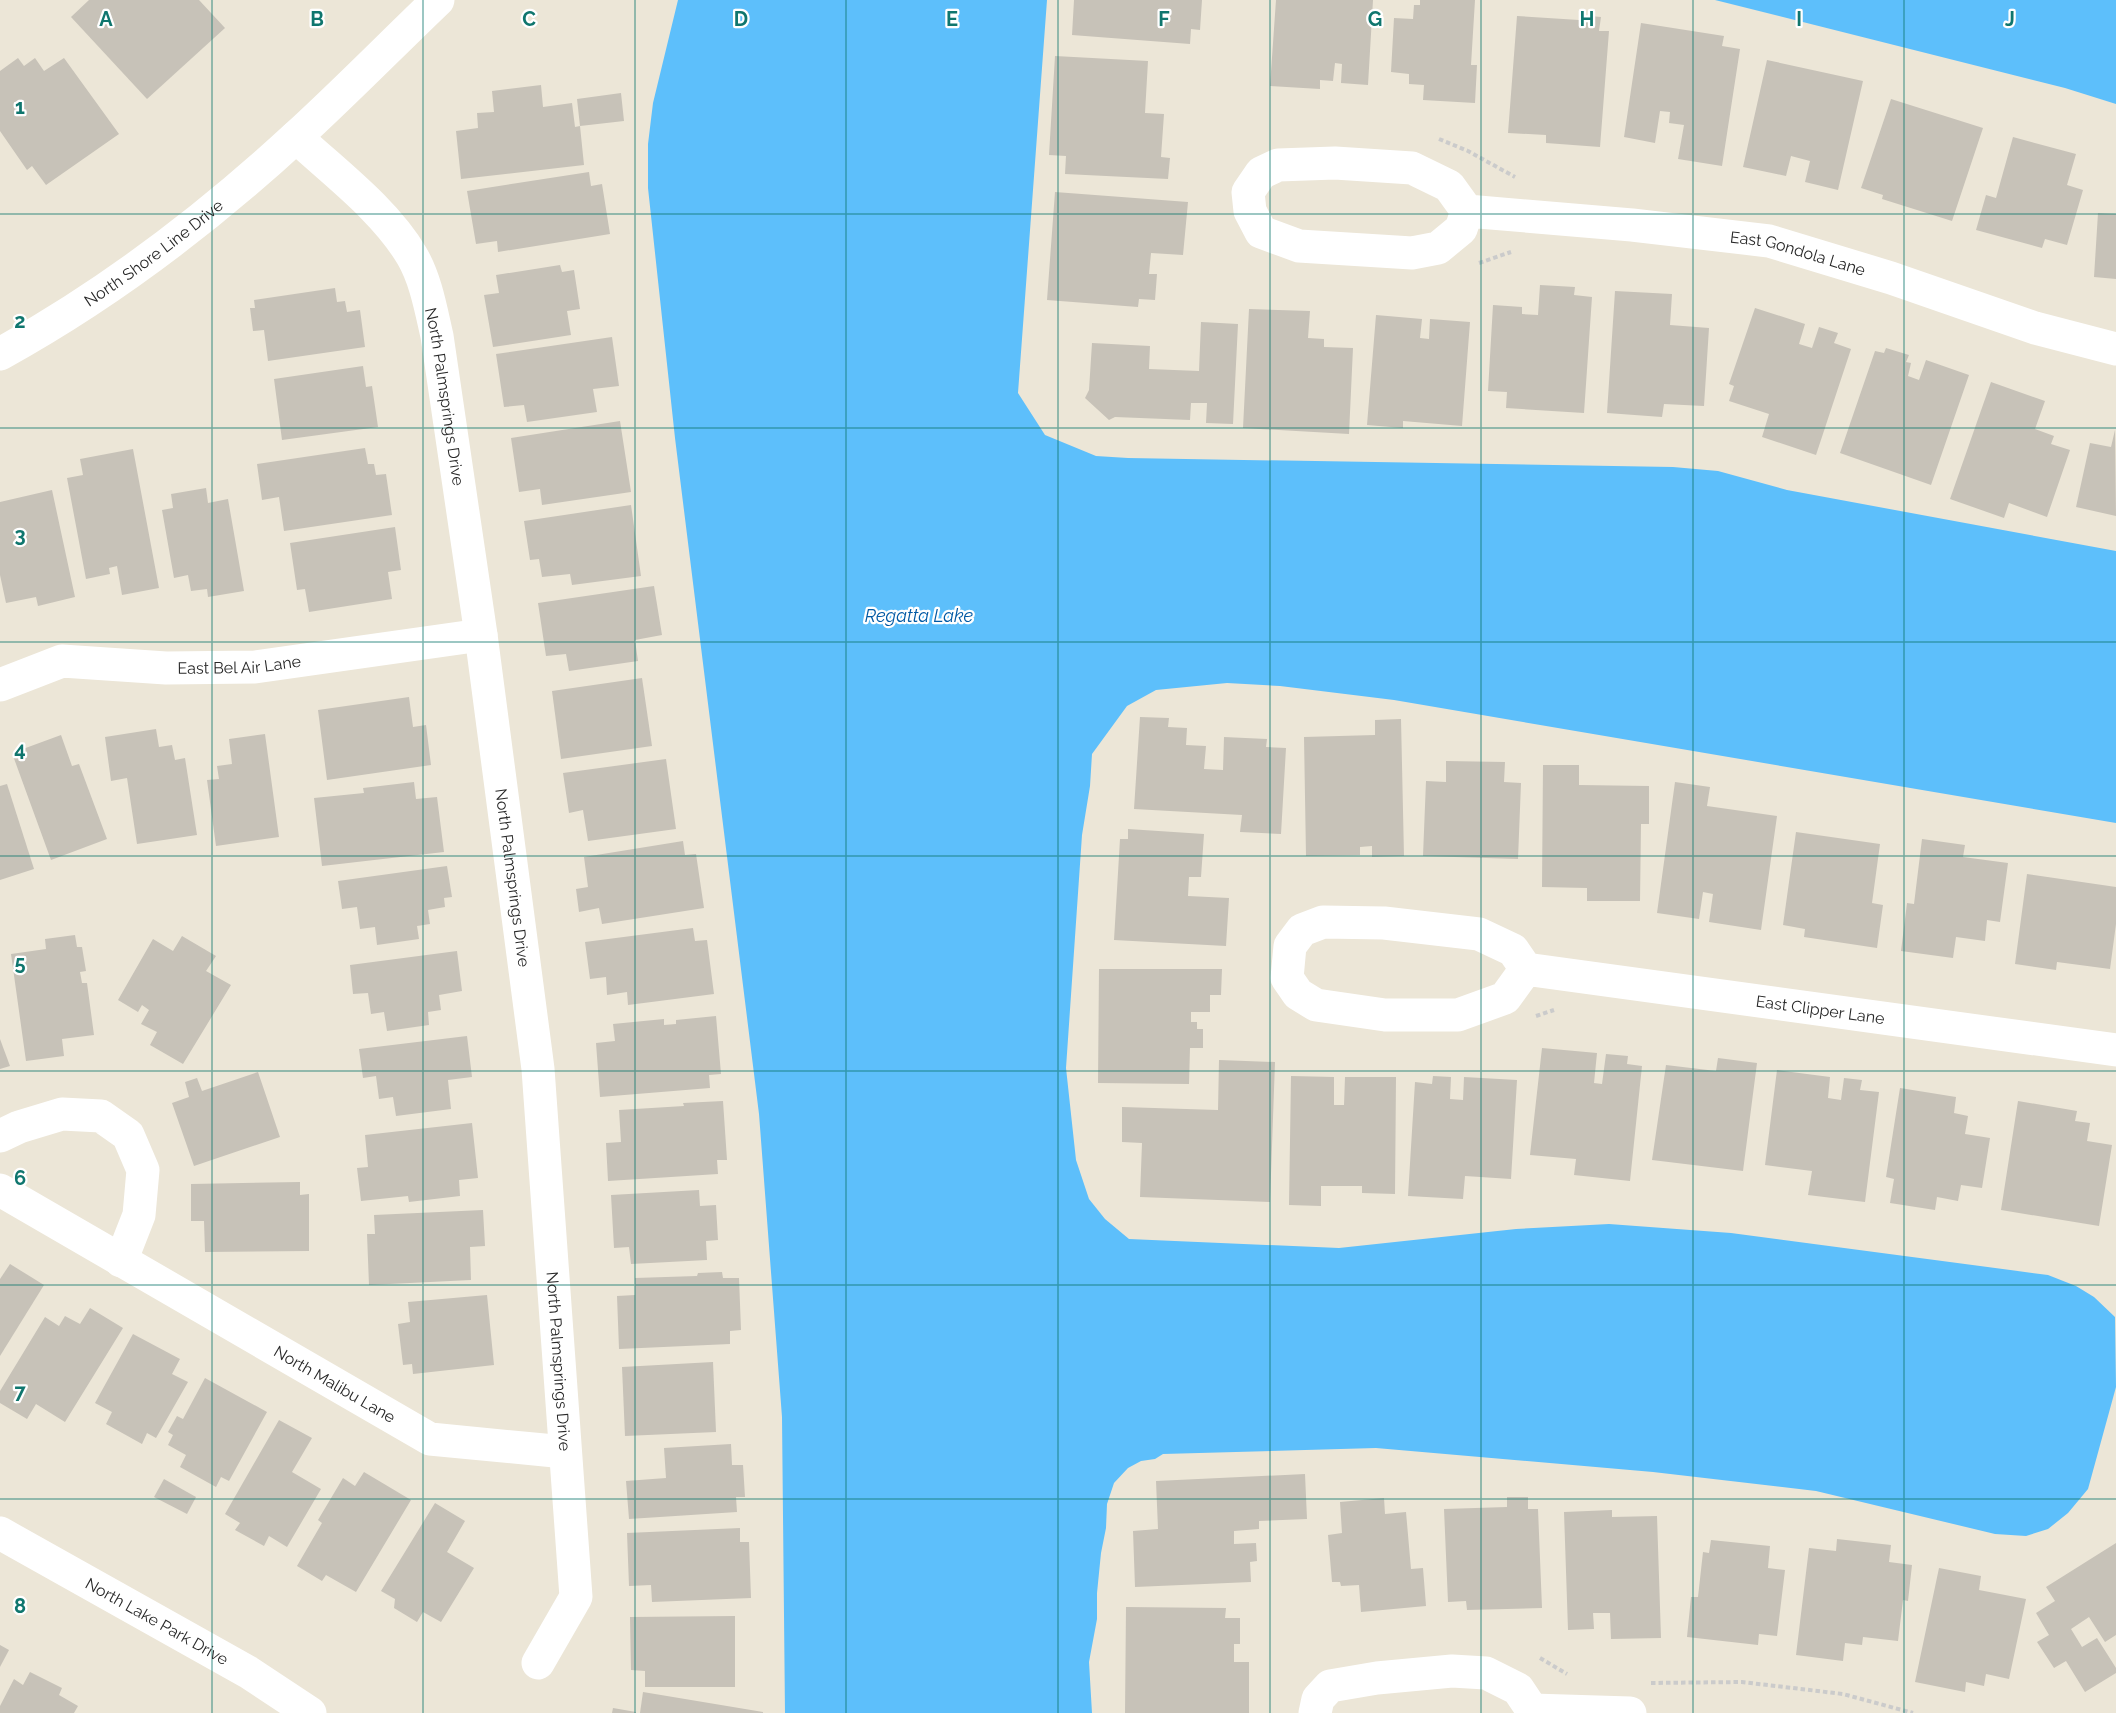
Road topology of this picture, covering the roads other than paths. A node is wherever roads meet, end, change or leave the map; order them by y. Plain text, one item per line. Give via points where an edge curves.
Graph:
1 (438, 0) edge
2 (296, 137) junction
3 (1467, 211) junction
4 (2116, 349) edge
5 (0, 354) edge
6 (481, 635) junction
7 (0, 685) edge
8 (1526, 969) junction
9 (2116, 1050) edge
10 (0, 1136) edge
11 (0, 1190) edge
12 (121, 1261) junction
13 (565, 1452) junction
14 (0, 1533) edge
15 (538, 1664) dead end
16 (1531, 1711) edge
17 (310, 1713) edge
18 (1315, 1713) edge
19 (1630, 1713) edge

1 - 2 street, North Shore Line Drive
2 - 5 street, North Shore Line Drive via 179,236 67,315
2 - 6 street, North Palmsprings Drive via 384,219 412,257 428,298
3 - 3 street via 1449,186 1412,168 1335,163 1278,165 1261,173 1248,192 1250,210 1261,232 1299,246 1412,253 1438,248 1461,229
3 - 4 street, East Gondola Lane via 1769,242 2035,328
6 - 7 street, East Bel Air Lane via 255,667 166,668 62,661
6 - 13 street, North Palmsprings Drive via 538,1069
8 - 8 street via 1513,950 1479,934 1384,923 1323,922 1302,930 1290,946 1287,978 1298,994 1316,1005 1385,1015 1458,1015 1504,998
8 - 9 street, East Clipper Lane
10 - 12 street via 62,1114 101,1116 128,1135 143,1170 139,1215
11 - 12 street, North Malibu Lane
12 - 13 street, North Malibu Lane via 430,1439
13 - 15 street, North Palmsprings Drive via 576,1598
14 - 17 street, North Lake Park Drive via 248,1672
16 - 18 street via 1518,1689 1486,1673 1452,1671 1330,1686 1318,1699
16 - 19 street

